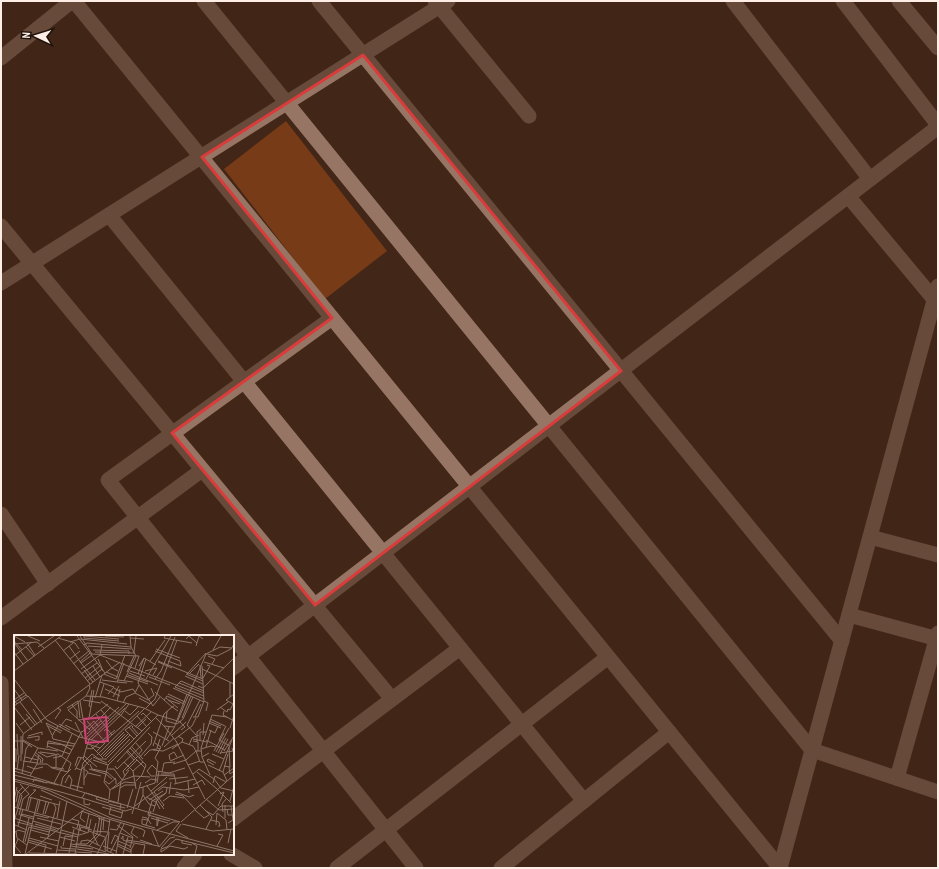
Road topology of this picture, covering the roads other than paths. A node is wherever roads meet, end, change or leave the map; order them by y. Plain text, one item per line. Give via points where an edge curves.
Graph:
1 (73, 1) edge
2 (204, 1) edge
3 (319, 1) edge
4 (733, 1) edge
5 (843, 1) edge
6 (899, 1) edge
7 (441, 3) edge
8 (938, 48) edge
9 (363, 55) junction
10 (1, 58) edge
11 (287, 103) junction
12 (529, 116) dead end
13 (938, 126) edge
14 (202, 157) junction
15 (870, 179) junction
16 (848, 196) junction
17 (109, 216) junction
18 (1, 226) edge
19 (32, 264) junction
20 (1, 283) edge
21 (937, 296) edge
22 (332, 318) junction
23 (621, 371) junction
24 (244, 382) junction
25 (549, 426) junction
26 (172, 433) junction
27 (202, 470) junction
28 (470, 487) junction
29 (1, 514) edge
30 (138, 517) junction
31 (870, 537) junction
32 (383, 553) junction
33 (938, 555) edge
34 (48, 584) junction
35 (315, 605) junction
36 (849, 615) junction
37 (1, 618) edge
38 (230, 635) edge
39 (938, 637) edge
40 (234, 640) edge
41 (842, 641) junction
42 (460, 648) junction
43 (248, 657) junction
44 (608, 657) junction
45 (234, 667) edge
46 (1, 683) edge
47 (392, 699) junction
48 (2, 723) edge
49 (522, 724) junction
50 (14, 730) edge
51 (669, 732) junction
52 (812, 750) junction
53 (323, 751) junction
54 (897, 778) junction
55 (938, 792) edge
56 (584, 801) junction
57 (234, 818) edge
58 (386, 830) junction
59 (194, 855) edge
60 (233, 855) edge
61 (6, 868) edge
62 (184, 868) edge
63 (255, 868) edge
64 (337, 868) edge
65 (416, 868) edge
66 (501, 868) edge

1 - 10 street
1 - 14 street
2 - 11 street
3 - 9 street
4 - 15 street
5 - 13 street
6 - 8 street
7 - 9 street
7 - 12 street
9 - 11 street
9 - 23 street
11 - 14 street
11 - 25 street
13 - 15 street
14 - 17 street
14 - 22 street
15 - 16 street
16 - 21 street
16 - 23 street
17 - 19 street
17 - 24 street
18 - 19 street
19 - 20 street
19 - 26 street
21 - 31 street
22 - 24 street
22 - 28 street
23 - 25 street
23 - 41 street
24 - 26 street
24 - 32 street
25 - 28 street
25 - 52 street
26 - 27 street
26 - 30 street via 108,480
27 - 30 street
27 - 35 street
28 - 32 street
28 - 44 street
29 - 34 street
30 - 34 street
30 - 38 street
31 - 33 street
31 - 36 street
32 - 35 street
32 - 42 street
34 - 37 street
35 - 43 street
35 - 47 street
36 - 39 street
36 - 41 street
39 - 54 street
40 - 43 street
41 - 52 street
42 - 47 street
42 - 49 street
43 - 45 street
43 - 53 street
44 - 49 street
44 - 51 street
46 - 48 street
47 - 53 street
48 - 50 street
48 - 61 street
49 - 56 street
49 - 58 street
51 - 52 street via 780,868
51 - 56 street
52 - 54 street
53 - 57 street
53 - 58 street
54 - 55 street
56 - 66 street
58 - 64 street
58 - 65 street
59 - 62 street
60 - 63 street

